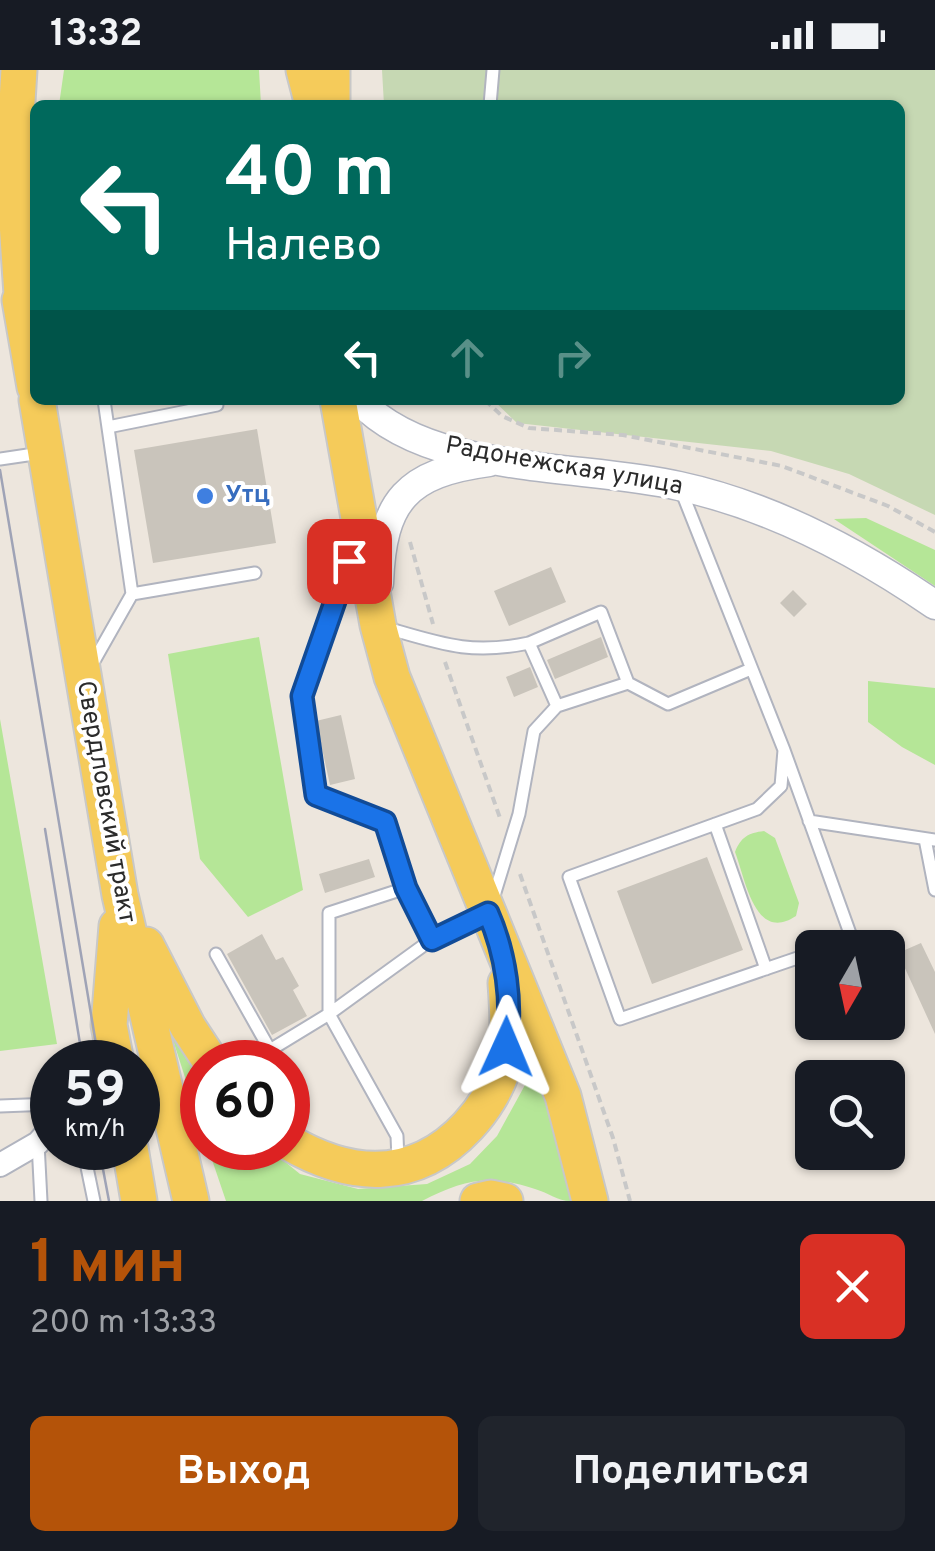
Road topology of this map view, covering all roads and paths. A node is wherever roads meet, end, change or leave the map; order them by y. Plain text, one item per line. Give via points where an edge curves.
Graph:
1 (19, 70) edge
2 (304, 70) edge
3 (332, 70) edge
4 (493, 70) edge
5 (313, 100) edge
6 (332, 100) edge
7 (490, 100) edge
8 (0, 200) edge
9 (28, 327) edge
10 (38, 405) edge
11 (105, 405) edge
12 (217, 405) dead end
13 (339, 405) edge
14 (363, 405) edge
15 (490, 405) edge
16 (108, 427) junction
17 (46, 452) junction
18 (0, 459) edge
19 (500, 460) junction
20 (680, 486) junction
21 (361, 527) junction
22 (935, 532) edge
23 (409, 538) dead end
24 (255, 573) dead end
25 (132, 594) junction
26 (935, 605) edge
27 (378, 625) junction
28 (439, 643) junction
29 (529, 643) junction
30 (751, 669) junction
31 (83, 680) junction
32 (628, 682) junction
33 (556, 706) junction
34 (784, 750) junction
35 (808, 821) junction
36 (716, 824) junction
37 (930, 840) edge
38 (509, 845) junction
39 (406, 888) junction
40 (935, 890) edge
41 (120, 895) junction
42 (495, 928) junction
43 (849, 930) edge
44 (432, 940) junction
45 (216, 954) dead end
46 (795, 959) edge
47 (766, 969) junction
48 (329, 1014) junction
49 (112, 1040) edge
50 (197, 1040) edge
51 (30, 1105) edge
52 (0, 1106) edge
53 (30, 1145) edge
54 (310, 1155) edge
55 (0, 1165) edge
56 (399, 1169) junction
57 (41, 1170) edge
58 (88, 1170) edge
59 (134, 1170) edge
60 (37, 1199) edge
61 (94, 1201) edge
62 (139, 1201) edge
63 (192, 1201) edge
64 (478, 1201) edge
65 (505, 1201) edge
66 (590, 1201) edge
67 (630, 1201) edge

1 - 9 main road via 14,164
2 - 5 main road
3 - 6 main road
4 - 7 lane
8 - 9 main road
10 - 17 main road, Свердловский тракт
11 - 16 lane
12 - 16 lane
13 - 21 main road
14 - 19 street, Радонежская улица via 376,419 426,443
15 - 22 path via 529,428 623,434 782,466 888,506
16 - 25 lane
17 - 18 lane
17 - 31 main road, Свердловский тракт
19 - 20 street, Радонежская улица
19 - 27 street via 423,478 399,498 380,549
20 - 26 street, Радонежская улица via 794,523
20 - 30 lane
21 - 27 main road
21 - 39 lane via 302,696 316,795 385,822
23 - 28 path
24 - 25 lane
25 - 31 lane
27 - 28 lane
27 - 42 main road via 392,677
28 - 29 lane via 492,651
28 - 38 path
29 - 32 lane via 601,612
29 - 33 lane
30 - 32 lane via 668,704
30 - 34 lane
31 - 41 main road, Свердловский тракт
32 - 33 lane
33 - 38 lane via 534,731
34 - 35 lane
34 - 36 lane via 782,786 756,810
35 - 37 lane
35 - 43 lane
36 - 47 lane
36 - 47 lane via 569,877 620,1019
37 - 40 lane
38 - 42 lane
38 - 67 path
39 - 44 lane
39 - 48 lane via 329,913
41 - 49 main road
41 - 50 main road
41 - 63 main road, Свердловский тракт
42 - 44 lane
42 - 56 main road via 510,1024 502,1070 482,1111 457,1138
42 - 66 main road via 563,1096
44 - 48 lane
45 - 48 lane via 270,1050
46 - 47 lane
48 - 56 lane via 396,1136
51 - 52 lane
53 - 55 street
54 - 56 main road via 352,1169
57 - 60 lane
58 - 61 lane
59 - 62 main road
64 - 65 main road

